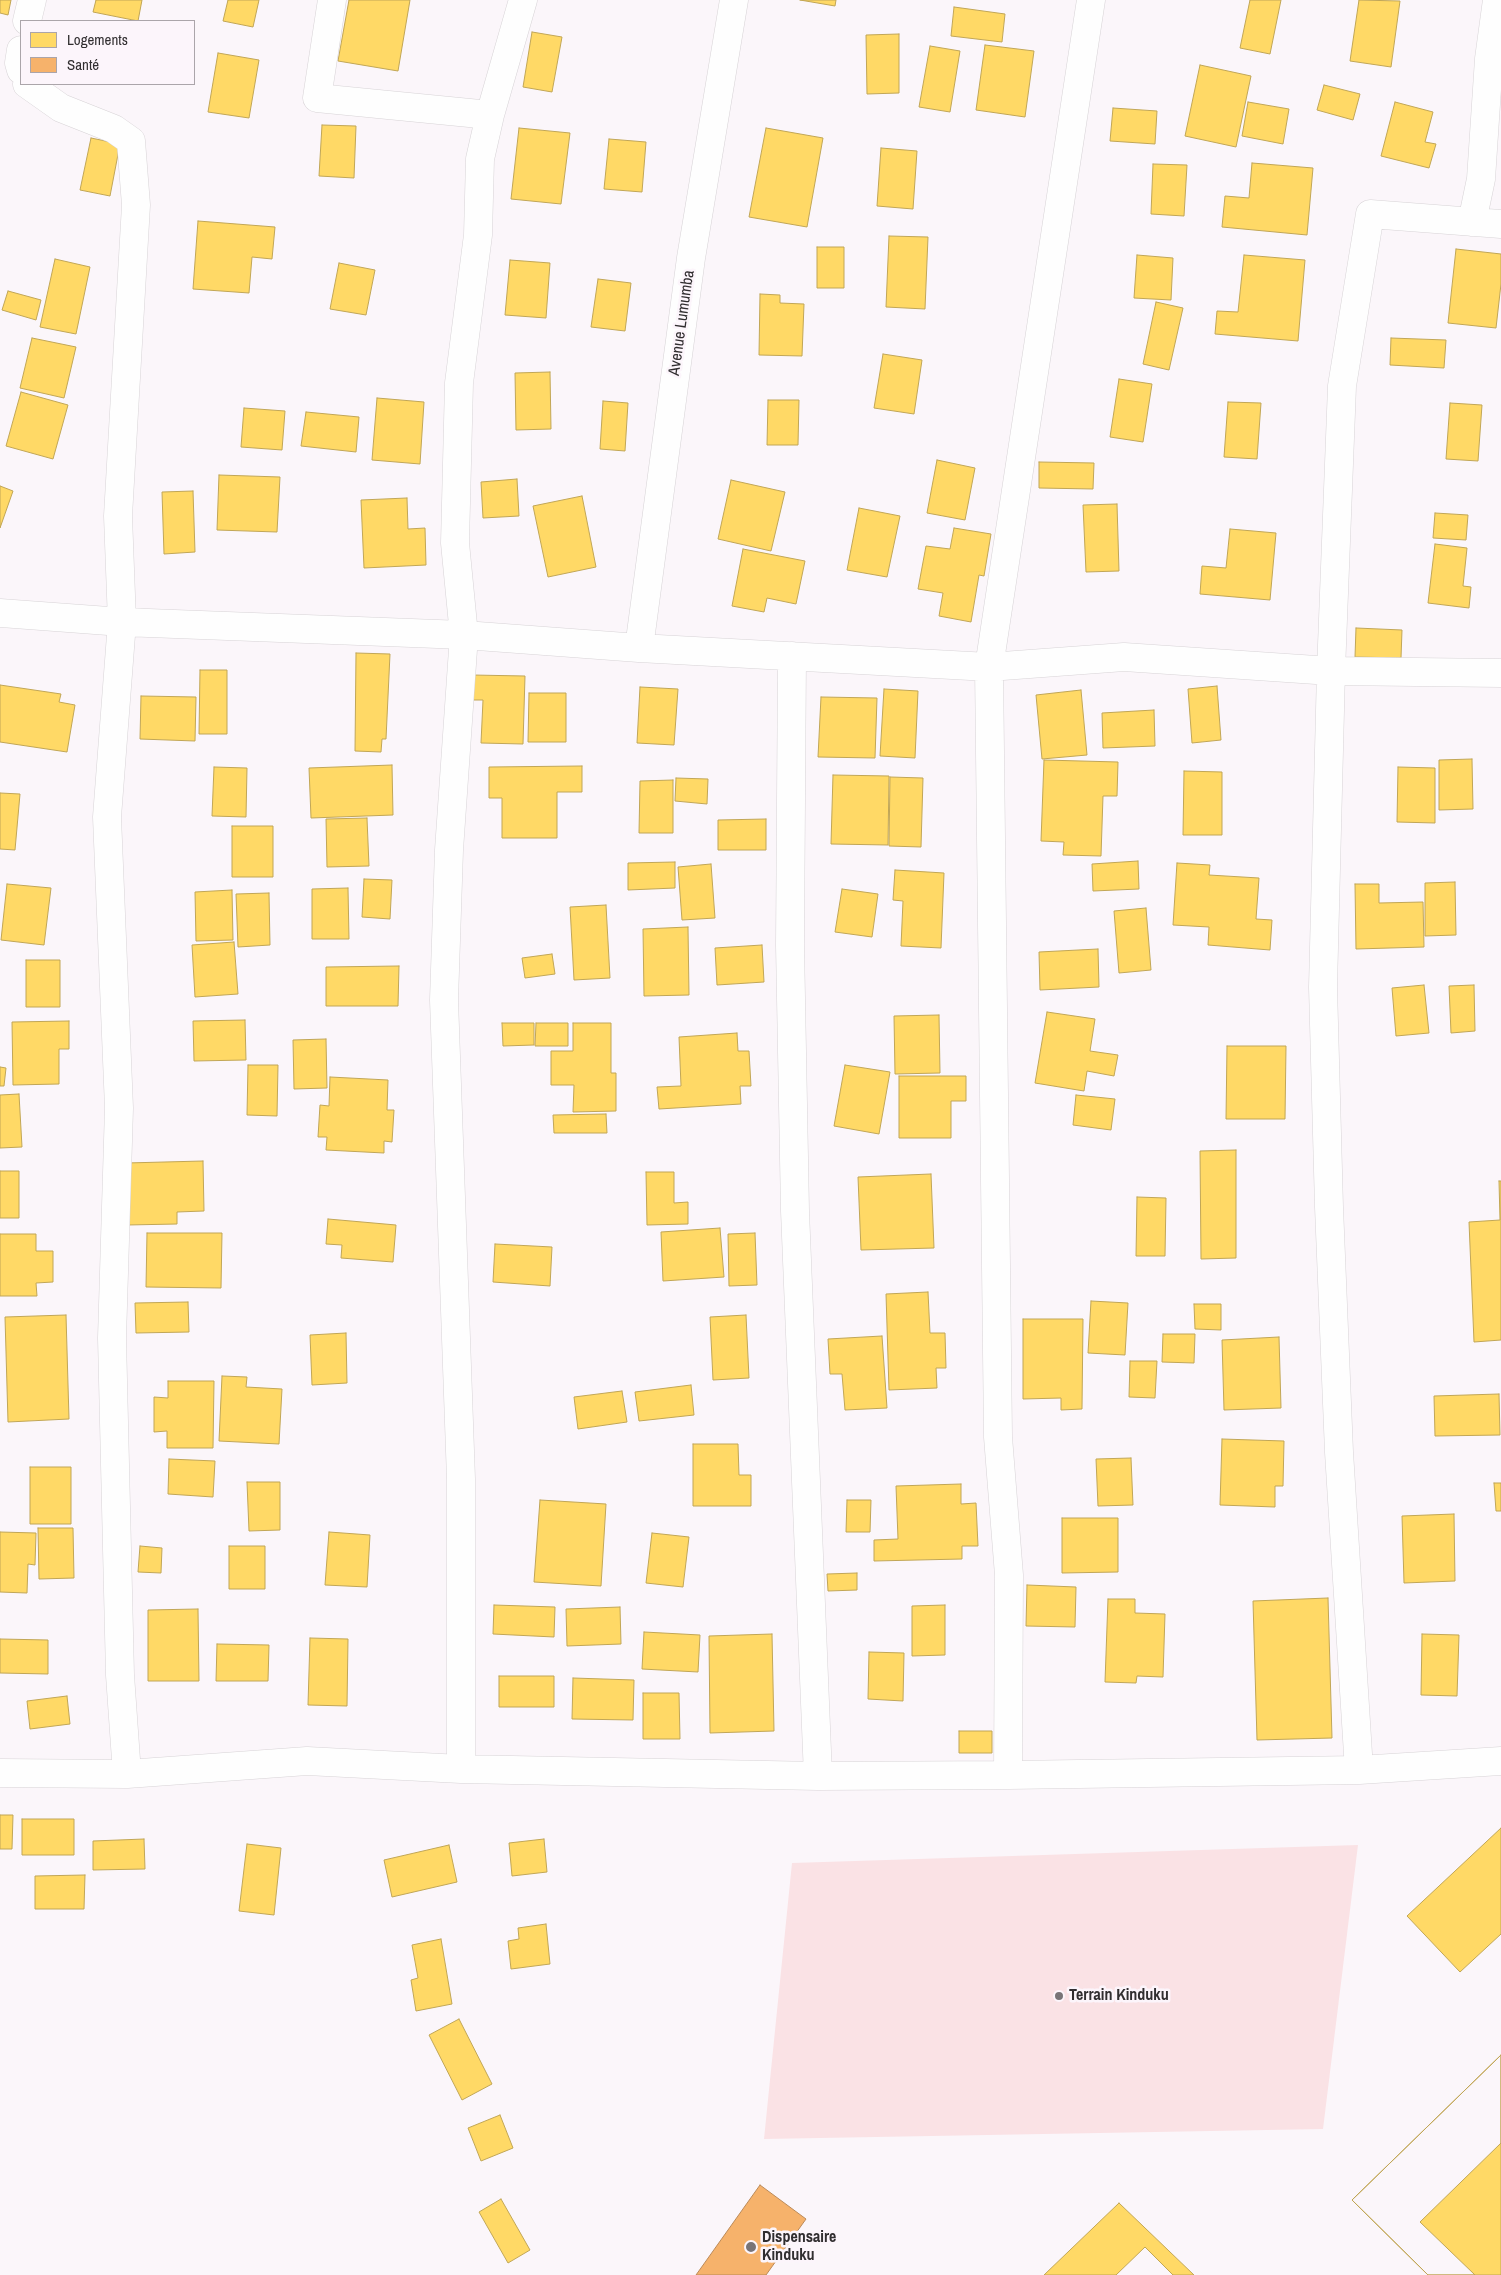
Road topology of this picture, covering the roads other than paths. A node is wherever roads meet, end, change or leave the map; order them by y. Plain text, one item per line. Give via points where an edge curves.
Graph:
1 (32, 0) edge
2 (332, 0) edge
3 (523, 0) edge
4 (734, 0) edge
5 (1092, 0) edge
6 (1497, 0) edge
7 (27, 20) edge
8 (27, 85) edge
9 (490, 115) junction
10 (1472, 222) junction
11 (1501, 224) edge
12 (0, 613) edge
13 (122, 622) junction
14 (464, 635) junction
15 (639, 648) junction
16 (792, 656) junction
17 (989, 667) junction
18 (1331, 671) junction
19 (1501, 673) edge
20 (1501, 1761) edge
21 (461, 1769) junction
22 (1359, 1770) junction
23 (0, 1773) edge
24 (127, 1774) junction
25 (1008, 1775) junction
26 (818, 1776) junction

1 - 7 street
2 - 9 street via 317,98
3 - 9 street
4 - 15 street, Avenue Lumumba via 691,258
5 - 17 street
6 - 10 street via 1481,179
8 - 13 street via 61,108 114,130 131,141 136,206 118,516
9 - 14 street via 480,159 478,235 460,383 455,543
10 - 11 street
10 - 18 street via 1370,214 1342,386
12 - 13 street
13 - 14 street
13 - 24 street via 107,817 119,1108 112,1348 120,1676
14 - 15 street
14 - 21 street via 448,850 444,1000 461,1479
15 - 16 street
16 - 17 street
16 - 26 street via 790,945 795,1211
17 - 18 street via 1124,657
17 - 25 street via 998,1437 1010,1575
18 - 19 street
18 - 22 street via 1324,987 1328,1198 1339,1452
20 - 22 street
21 - 24 street via 307,1762
21 - 26 street
22 - 25 street
23 - 24 street
25 - 26 street

